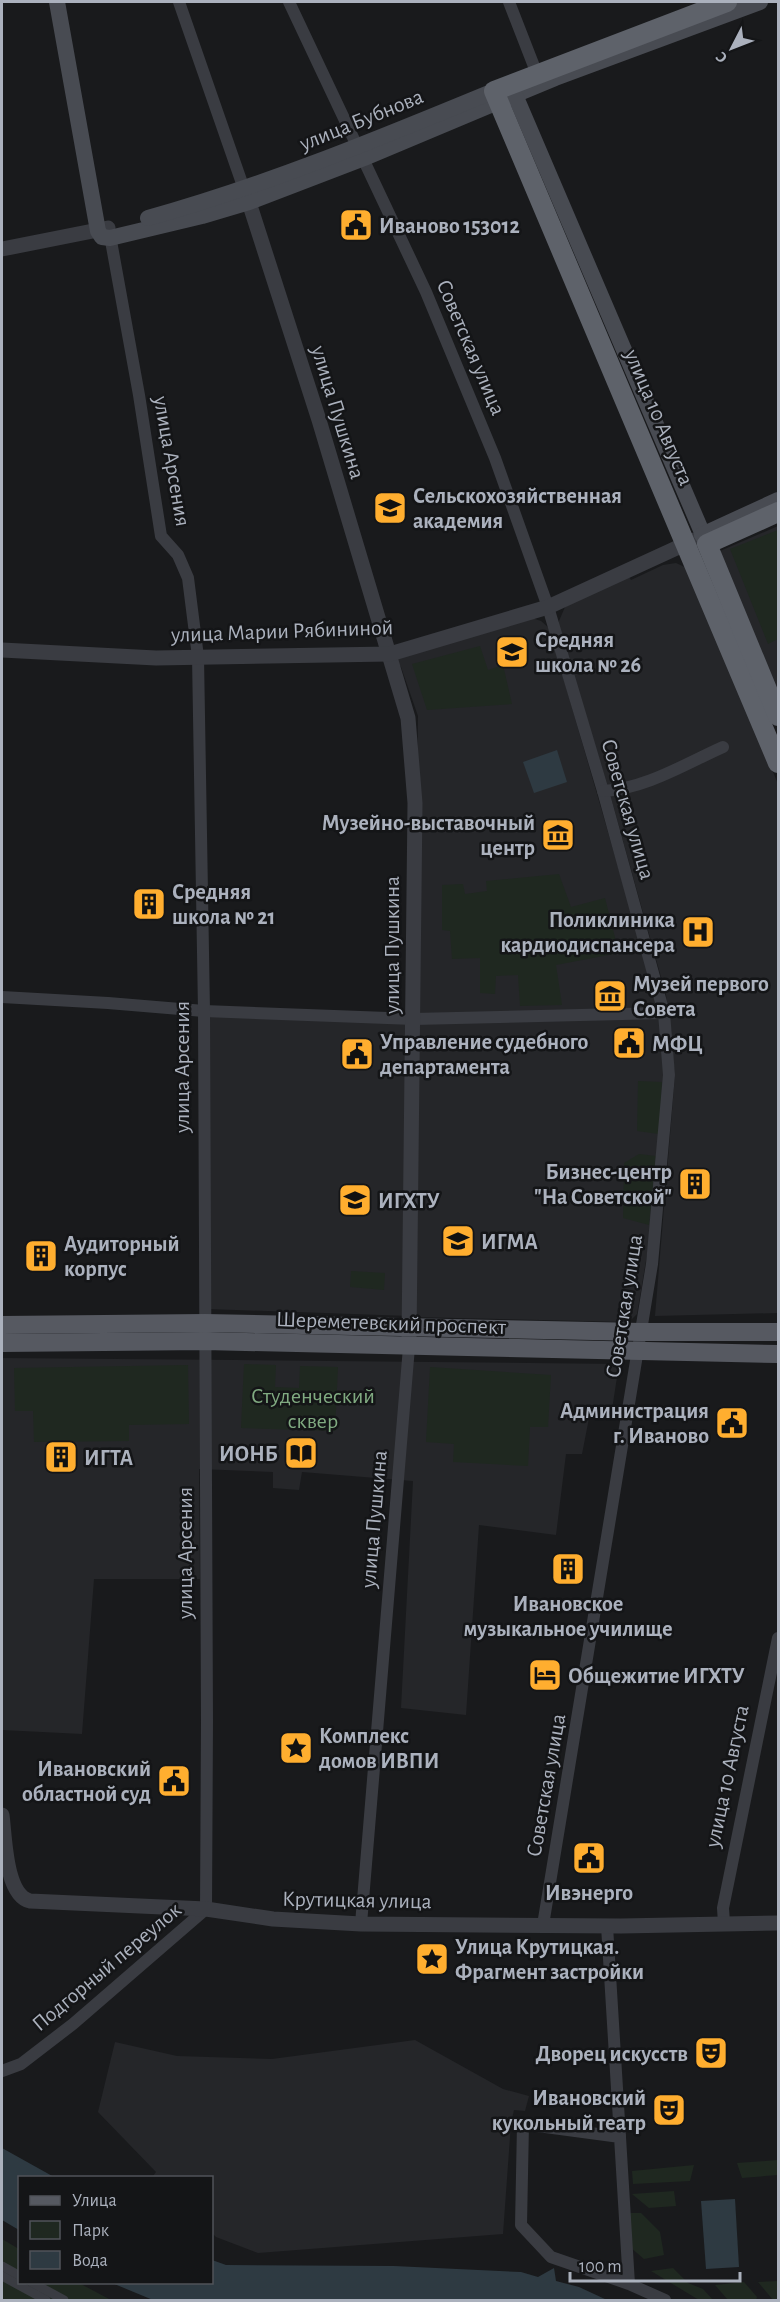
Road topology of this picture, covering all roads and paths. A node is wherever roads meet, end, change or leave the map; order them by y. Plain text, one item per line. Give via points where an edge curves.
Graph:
1 (57, 2) edge
2 (68, 2) edge
3 (179, 2) edge
4 (289, 2) edge
5 (509, 2) edge
6 (727, 2) edge
7 (760, 2) edge
8 (537, 74) junction
9 (505, 94) junction
10 (361, 153) junction
11 (246, 195) junction
12 (105, 232) junction
13 (2, 249) edge
14 (778, 500) edge
15 (778, 512) edge
16 (699, 541) junction
17 (548, 607) junction
18 (2, 650) edge
19 (390, 654) junction
20 (198, 657) junction
21 (778, 716) edge
22 (723, 747) dead end
23 (778, 762) edge
24 (603, 791) junction
25 (2, 997) edge
26 (204, 1011) junction
27 (664, 1013) junction
28 (414, 1019) junction
29 (2, 1325) edge
30 (410, 1327) junction
31 (205, 1332) junction
32 (642, 1332) junction
33 (778, 1332) edge
34 (2, 1343) edge
35 (409, 1347) junction
36 (637, 1352) junction
37 (778, 1354) edge
38 (778, 1638) edge
39 (2, 1815) edge
40 (206, 1909) junction
41 (724, 1923) junction
42 (778, 1923) edge
43 (361, 1924) junction
44 (543, 1925) junction
45 (607, 1926) junction
46 (2, 2071) edge
47 (620, 2137) junction
48 (2, 2266) edge
49 (18, 2275) edge
50 (2, 2276) edge
51 (33, 2284) edge
52 (629, 2284) junction
53 (46, 2301) edge
54 (64, 2301) edge
55 (664, 2301) edge

1 - 12 main road, улица Арсения
2 - 12 main road, улица Арсения
3 - 11 street, улица Пушкина
4 - 10 street, Советская улица
5 - 8 street
6 - 8 highway, улица Бубнова
7 - 9 main road, улица Бубнова
8 - 9 highway, улица Бубнова
9 - 10 main road, улица Бубнова
9 - 16 highway, улица 10 Августа
10 - 11 main road, улица Бубнова
10 - 17 street, Советская улица via 468,391
11 - 12 main road, улица Бубнова via 195,205
11 - 19 street, улица Пушкина
12 - 13 street, улица Бубнова
12 - 20 street, улица Арсения via 139,395 161,537 178,555 188,578
14 - 16 main road, улица Марии Рябининой
15 - 16 highway, улица Марии Рябининой
16 - 17 street, улица Марии Рябининой
16 - 21 highway, улица 10 Августа
16 - 23 highway, улица 10 Августа
17 - 19 street, улица Марии Рябининой
17 - 24 street, Советская улица
18 - 20 street, улица Марии Рябининой
19 - 20 street, улица Марии Рябининой
19 - 28 street, улица Пушкина via 408,718 415,803
20 - 26 street, улица Арсения
22 - 24 street via 659,777 621,790
24 - 27 street, Советская улица
25 - 26 street
26 - 28 street
26 - 31 street, улица Арсения
27 - 28 street
27 - 32 street, Советская улица via 669,1086 658,1220
28 - 30 street, улица Пушкина
29 - 31 main road, Шереметевский проспект
30 - 31 main road, Шереметевский проспект
30 - 32 main road, Шереметевский проспект
30 - 35 street, улица Пушкина
31 - 34 main road, Шереметевский проспект
31 - 35 main road, Шереметевский проспект
31 - 40 street, улица Арсения
32 - 33 main road, Шереметевский проспект
32 - 36 street, Советская улица
35 - 36 main road, Шереметевский проспект
35 - 43 street, улица Пушкина
36 - 37 main road, Шереметевский проспект
36 - 44 street, Советская улица
38 - 41 street, улица 10 Августа via 723,1908
39 - 40 street, Крутицкая улица via 11,1878 24,1899
40 - 43 street, Крутицкая улица via 273,1919
40 - 46 street, Подгорный переулок via 73,2024 21,2064
41 - 42 street, Крутицкая улица
41 - 45 street, Крутицкая улица
43 - 44 street, Крутицкая улица
44 - 45 street, Крутицкая улица
45 - 47 street
47 - 52 street
47 - 52 street via 524,2124 521,2225 550,2257
48 - 49 street
50 - 53 street
51 - 54 street
52 - 55 street

